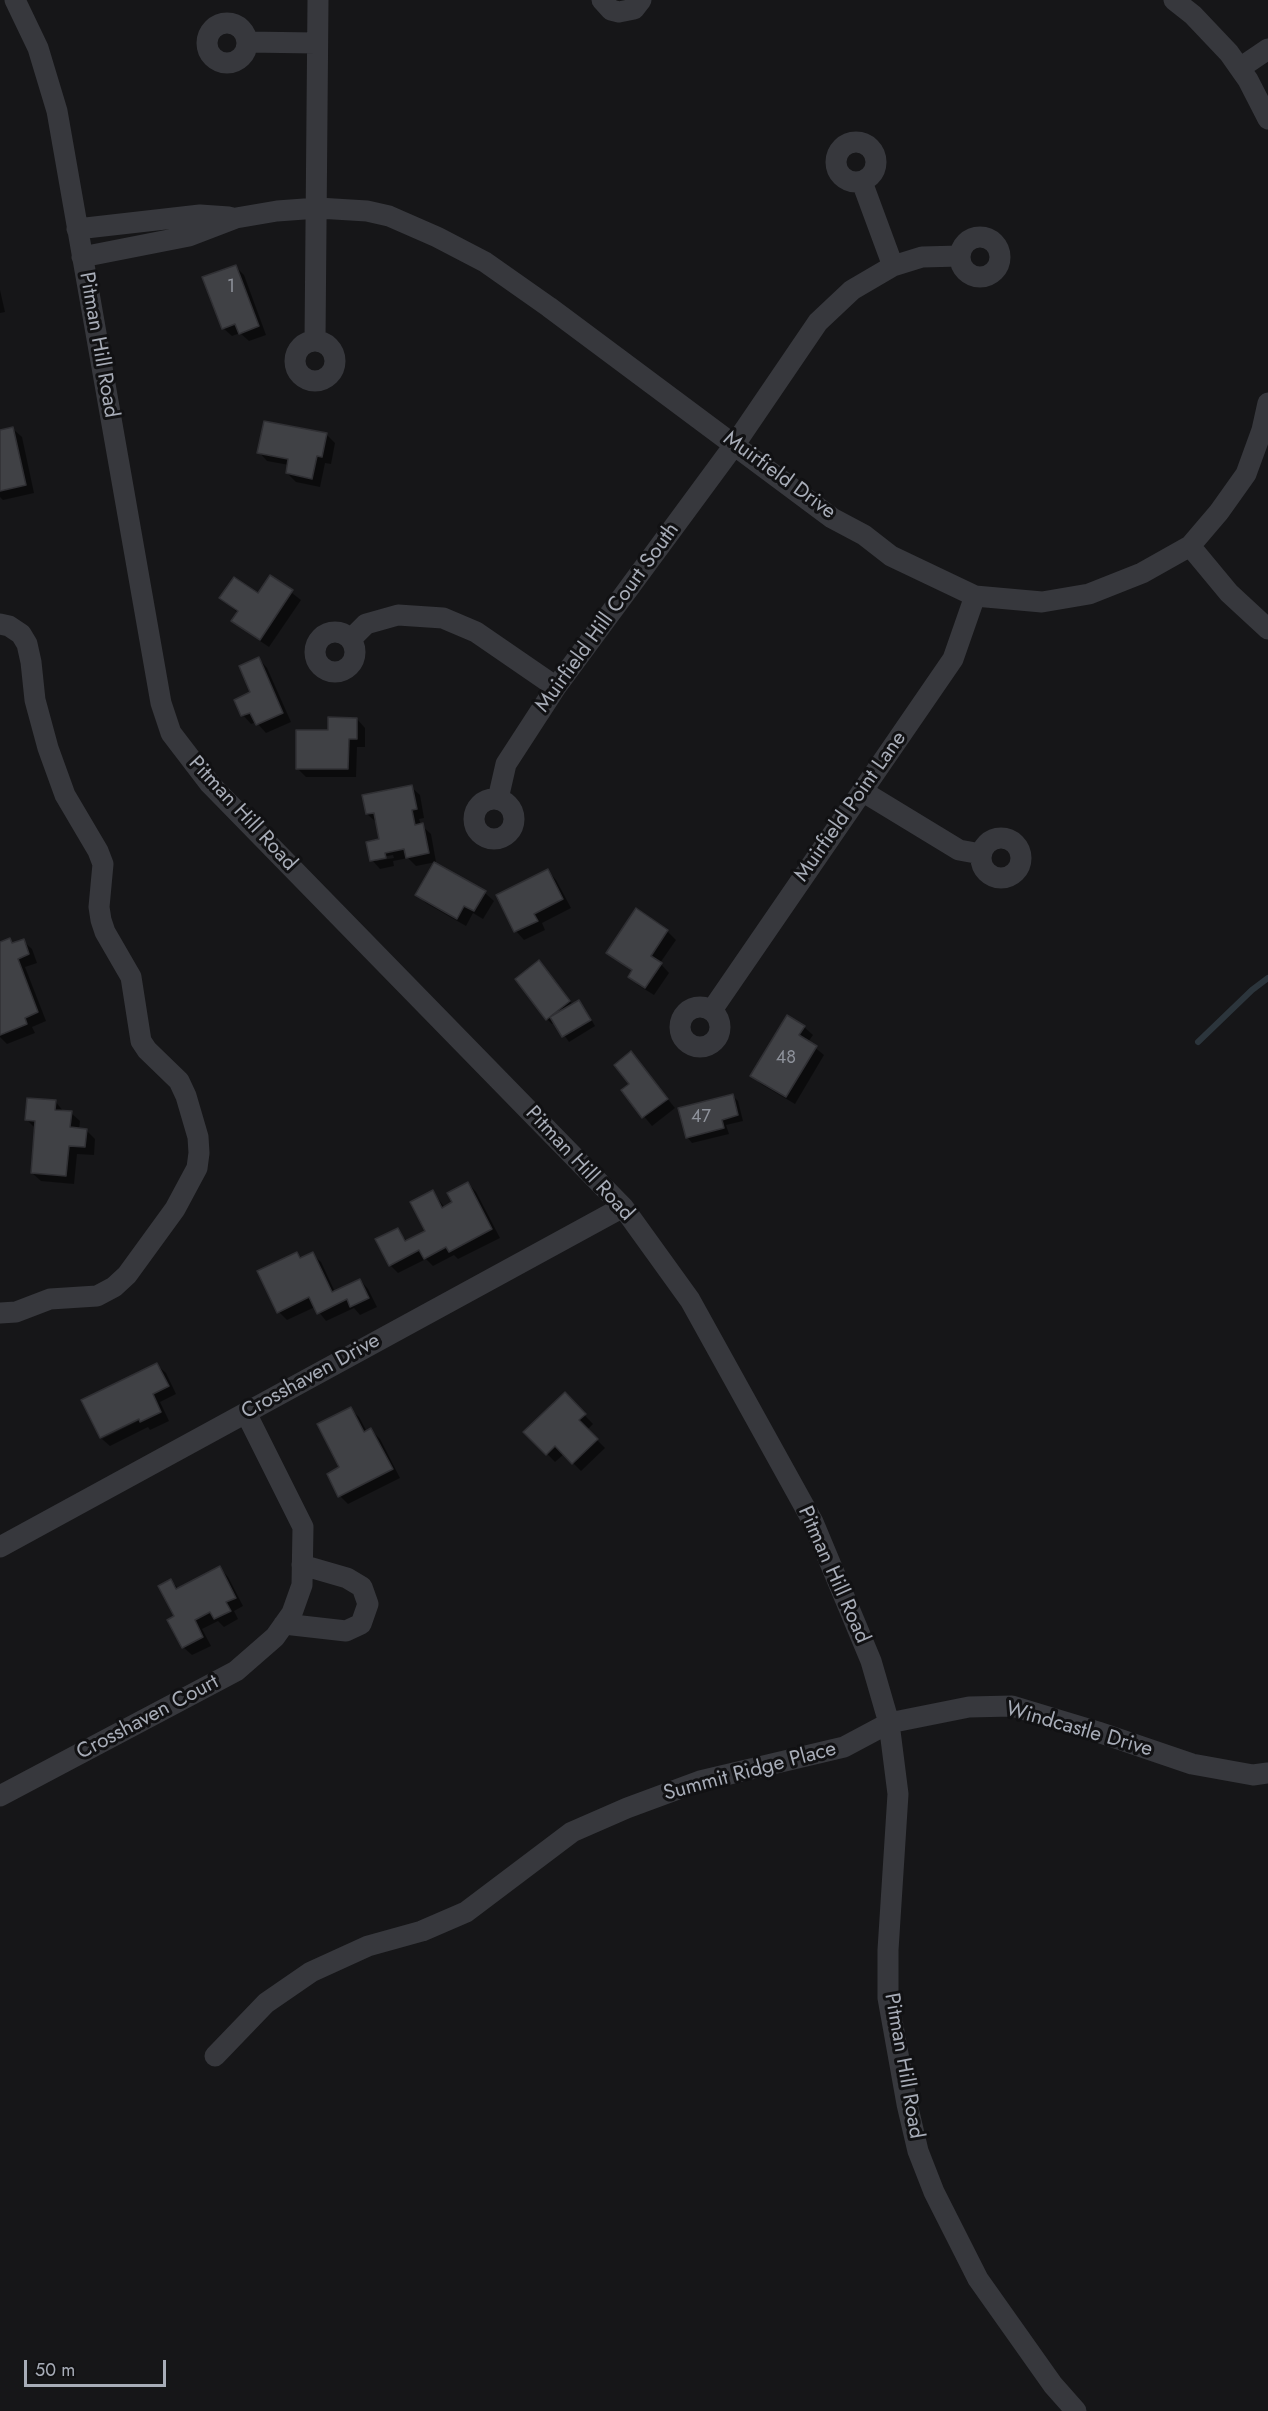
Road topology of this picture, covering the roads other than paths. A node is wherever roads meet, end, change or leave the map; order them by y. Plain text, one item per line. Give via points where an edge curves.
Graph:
1 (15, 0) edge
2 (318, 0) edge
3 (602, 0) edge
4 (641, 0) edge
5 (1174, 0) edge
6 (247, 42) dead end
7 (316, 43) junction
8 (1268, 49) edge
9 (1240, 68) junction
10 (1268, 119) edge
11 (862, 182) dead end
12 (318, 208) junction
13 (236, 218) junction
14 (77, 229) junction
15 (960, 256) dead end
16 (82, 257) junction
17 (894, 266) junction
18 (315, 341) dead end
19 (1268, 403) edge
20 (735, 444) junction
21 (1190, 546) junction
22 (975, 596) junction
23 (0, 624) edge
24 (1268, 629) edge
25 (351, 639) dead end
26 (556, 687) junction
27 (862, 791) junction
28 (498, 799) dead end
29 (981, 854) dead end
30 (712, 1010) dead end
31 (623, 1207) junction
32 (0, 1313) edge
33 (246, 1413) junction
34 (0, 1547) edge
35 (302, 1565) junction
36 (284, 1624) junction
37 (889, 1723) junction
38 (1268, 1773) edge
39 (0, 1796) edge
40 (215, 2056) dead end
41 (1076, 2411) edge

1 - 14 street, Pitman Hill Road via 38,48 57,111
2 - 7 street
3 - 4 street via 619,12 633,9
5 - 9 street via 1193,15
6 - 7 street
7 - 12 street
8 - 9 street
9 - 10 street
11 - 17 street
12 - 13 street, Muirfield Drive
12 - 18 street
12 - 20 street, Muirfield Drive via 389,216 485,262
13 - 14 street, Muirfield Drive via 200,215
13 - 16 street, Muirfield Drive via 189,236
14 - 16 street, Pitman Hill Road
15 - 17 street, Muirfield Hill Court South via 922,257
16 - 31 street, Pitman Hill Road via 161,703 171,733 210,784
17 - 20 street, Muirfield Hill Court South via 852,290 818,322
19 - 21 street, Muirfield Drive via 1246,474
20 - 22 street, Muirfield Drive via 832,518 864,535 891,556
20 - 26 street, Muirfield Hill Court South
21 - 22 street, Muirfield Drive via 1142,573 1089,594 1042,602
21 - 24 street via 1229,593
22 - 27 street, Muirfield Point Lane via 953,659
23 - 32 street via 21,634 27,644 35,700 51,756 65,795 103,864 100,920 131,977 141,1041 179,1081 186,1096 199,1153 197,1168 175,1209 114,1287 97,1296 50,1299 16,1312
25 - 26 street via 366,624 398,615 443,618 476,632
26 - 28 street, Muirfield Hill Court South via 506,764
27 - 29 street via 959,850
27 - 30 street, Muirfield Point Lane
31 - 33 street, Crosshaven Drive
31 - 37 street, Pitman Hill Road via 690,1300 813,1522 871,1661
33 - 34 street, Crosshaven Drive
33 - 35 street, Crosshaven Court via 303,1527
35 - 36 street, Crosshaven Court via 302,1585
35 - 36 street via 347,1578 362,1587 368,1604 361,1624 346,1631
36 - 39 street, Crosshaven Court via 236,1671
37 - 38 street, Windcastle Drive via 969,1707 1012,1706 1192,1764 1253,1775
37 - 40 street, Summit Ridge Place via 844,1747 700,1781 572,1832 466,1912 422,1931 368,1946 311,1972 266,2003
37 - 41 street, Pitman Hill Road via 898,1794 888,1998 918,2151 934,2193 978,2278 1053,2385

